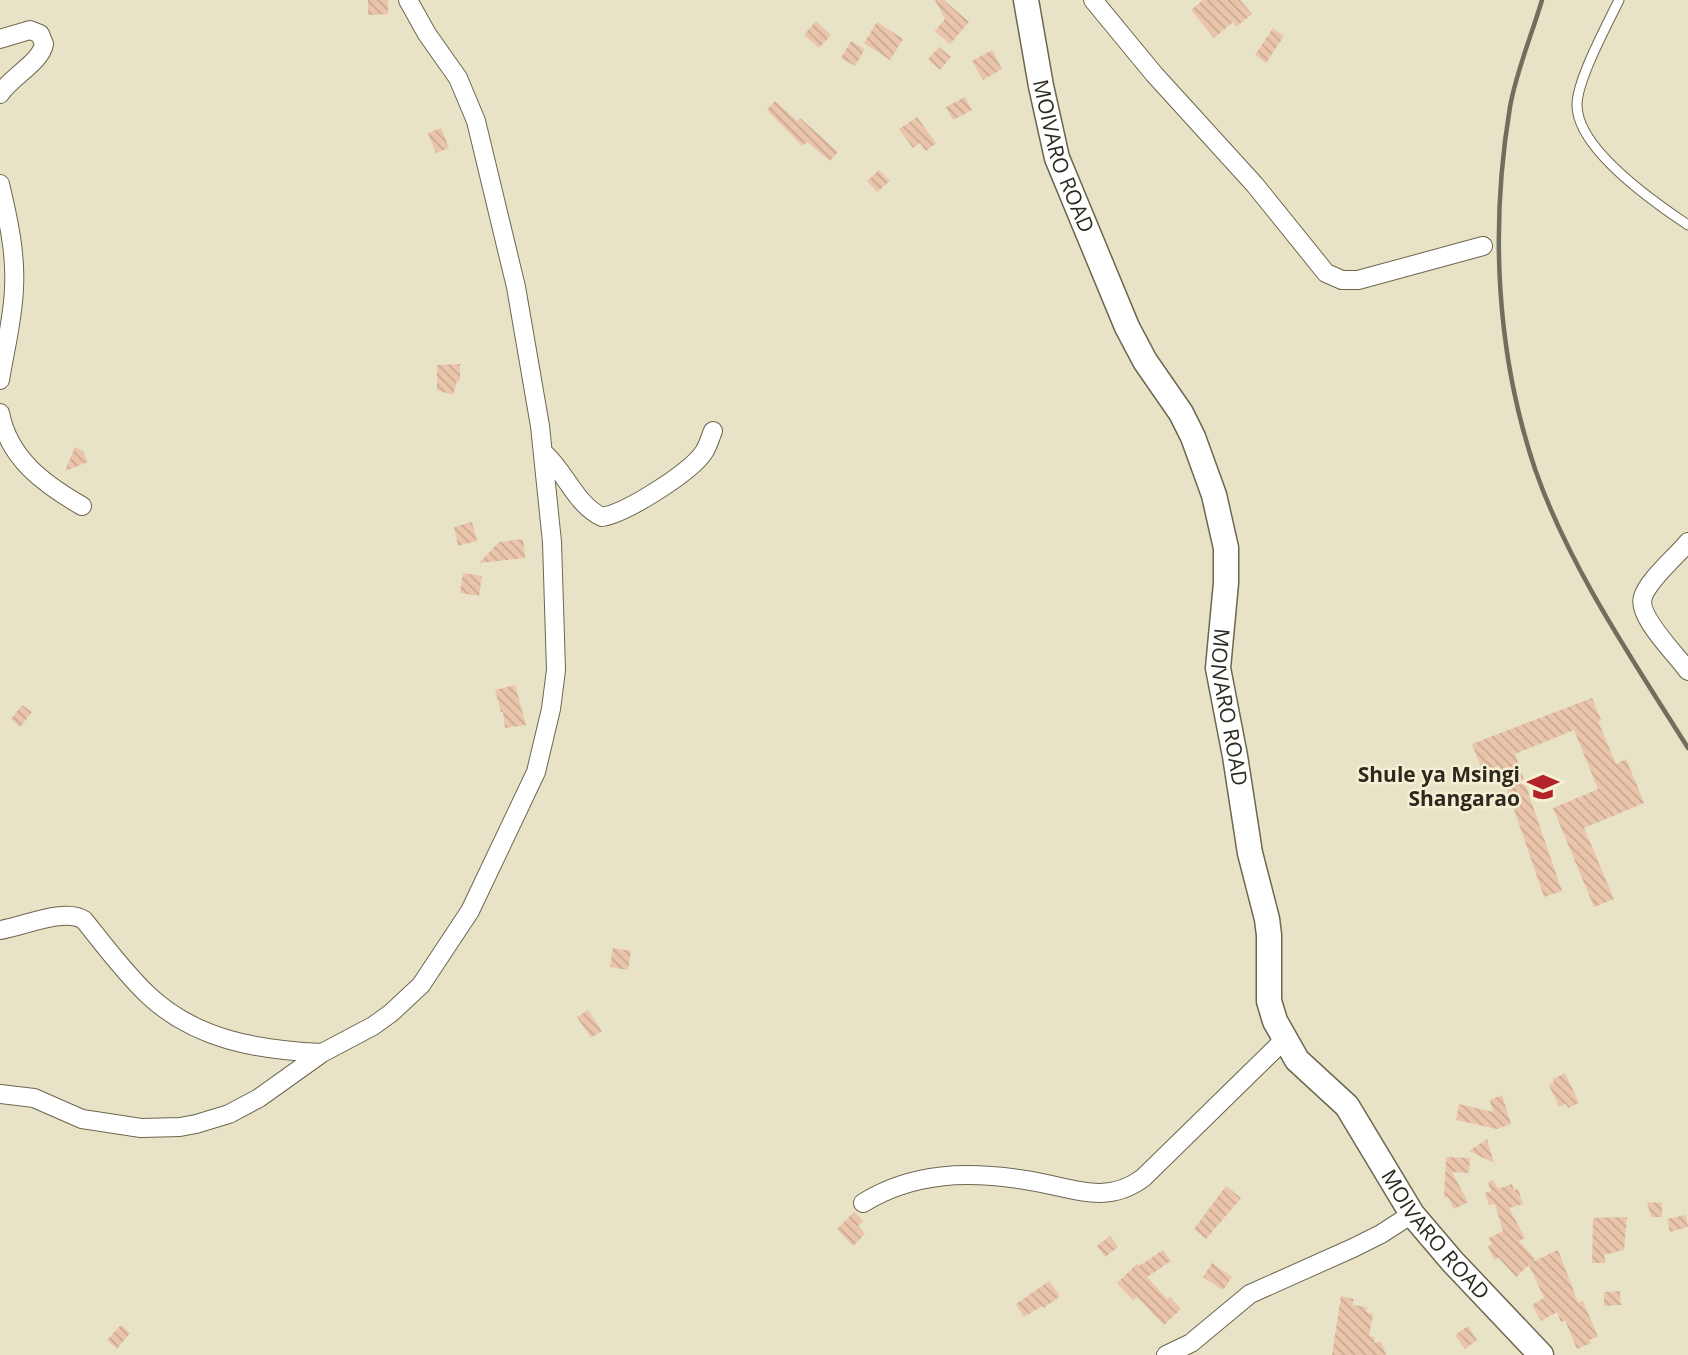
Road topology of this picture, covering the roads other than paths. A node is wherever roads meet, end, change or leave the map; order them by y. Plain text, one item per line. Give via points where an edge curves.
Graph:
1 (408, 0) edge
2 (1026, 0) edge
3 (1093, 0) edge
4 (1619, 0) edge
5 (0, 39) edge
6 (0, 94) edge
7 (0, 184) edge
8 (1688, 225) edge
9 (1483, 246) dead end
10 (0, 380) edge
11 (0, 413) edge
12 (713, 431) dead end
13 (543, 452) junction
14 (82, 506) dead end
15 (1688, 542) edge
16 (1688, 671) edge
17 (0, 930) edge
18 (1284, 1040) junction
19 (322, 1053) junction
20 (0, 1094) edge
21 (863, 1203) dead end
22 (1412, 1214) junction
23 (1166, 1355) edge
24 (1541, 1355) edge

1 - 13 street via 458,78 476,121 516,287
2 - 18 street, MOIVARO ROAD via 1057,158 1127,327 1181,413 1214,495 1226,548 1220,684 1250,852 1267,919 1269,1001
3 - 9 street via 1326,273 1358,280
4 - 8 lane via 1586,74 1577,104 1579,118 1621,174
5 - 6 street via 30,30 40,34 44,44 40,55
7 - 10 street via 15,285
11 - 14 street via 9,443 25,465
12 - 13 street via 703,453 677,476 632,506 602,517 589,511
13 - 19 street via 552,542 555,670 536,772 470,911 421,985 373,1026
15 - 16 street via 1653,582 1642,604 1651,624
17 - 19 street via 76,915 145,992 182,1021 239,1044
18 - 21 street via 1143,1178 1121,1191 1105,1194 1024,1180 953,1175 892,1186
18 - 22 street, MOIVARO ROAD via 1301,1064 1347,1106
19 - 20 street via 229,1114 180,1126 141,1128 82,1119 34,1098
22 - 23 street via 1353,1248 1250,1294 1191,1343
22 - 24 street, MOIVARO ROAD

